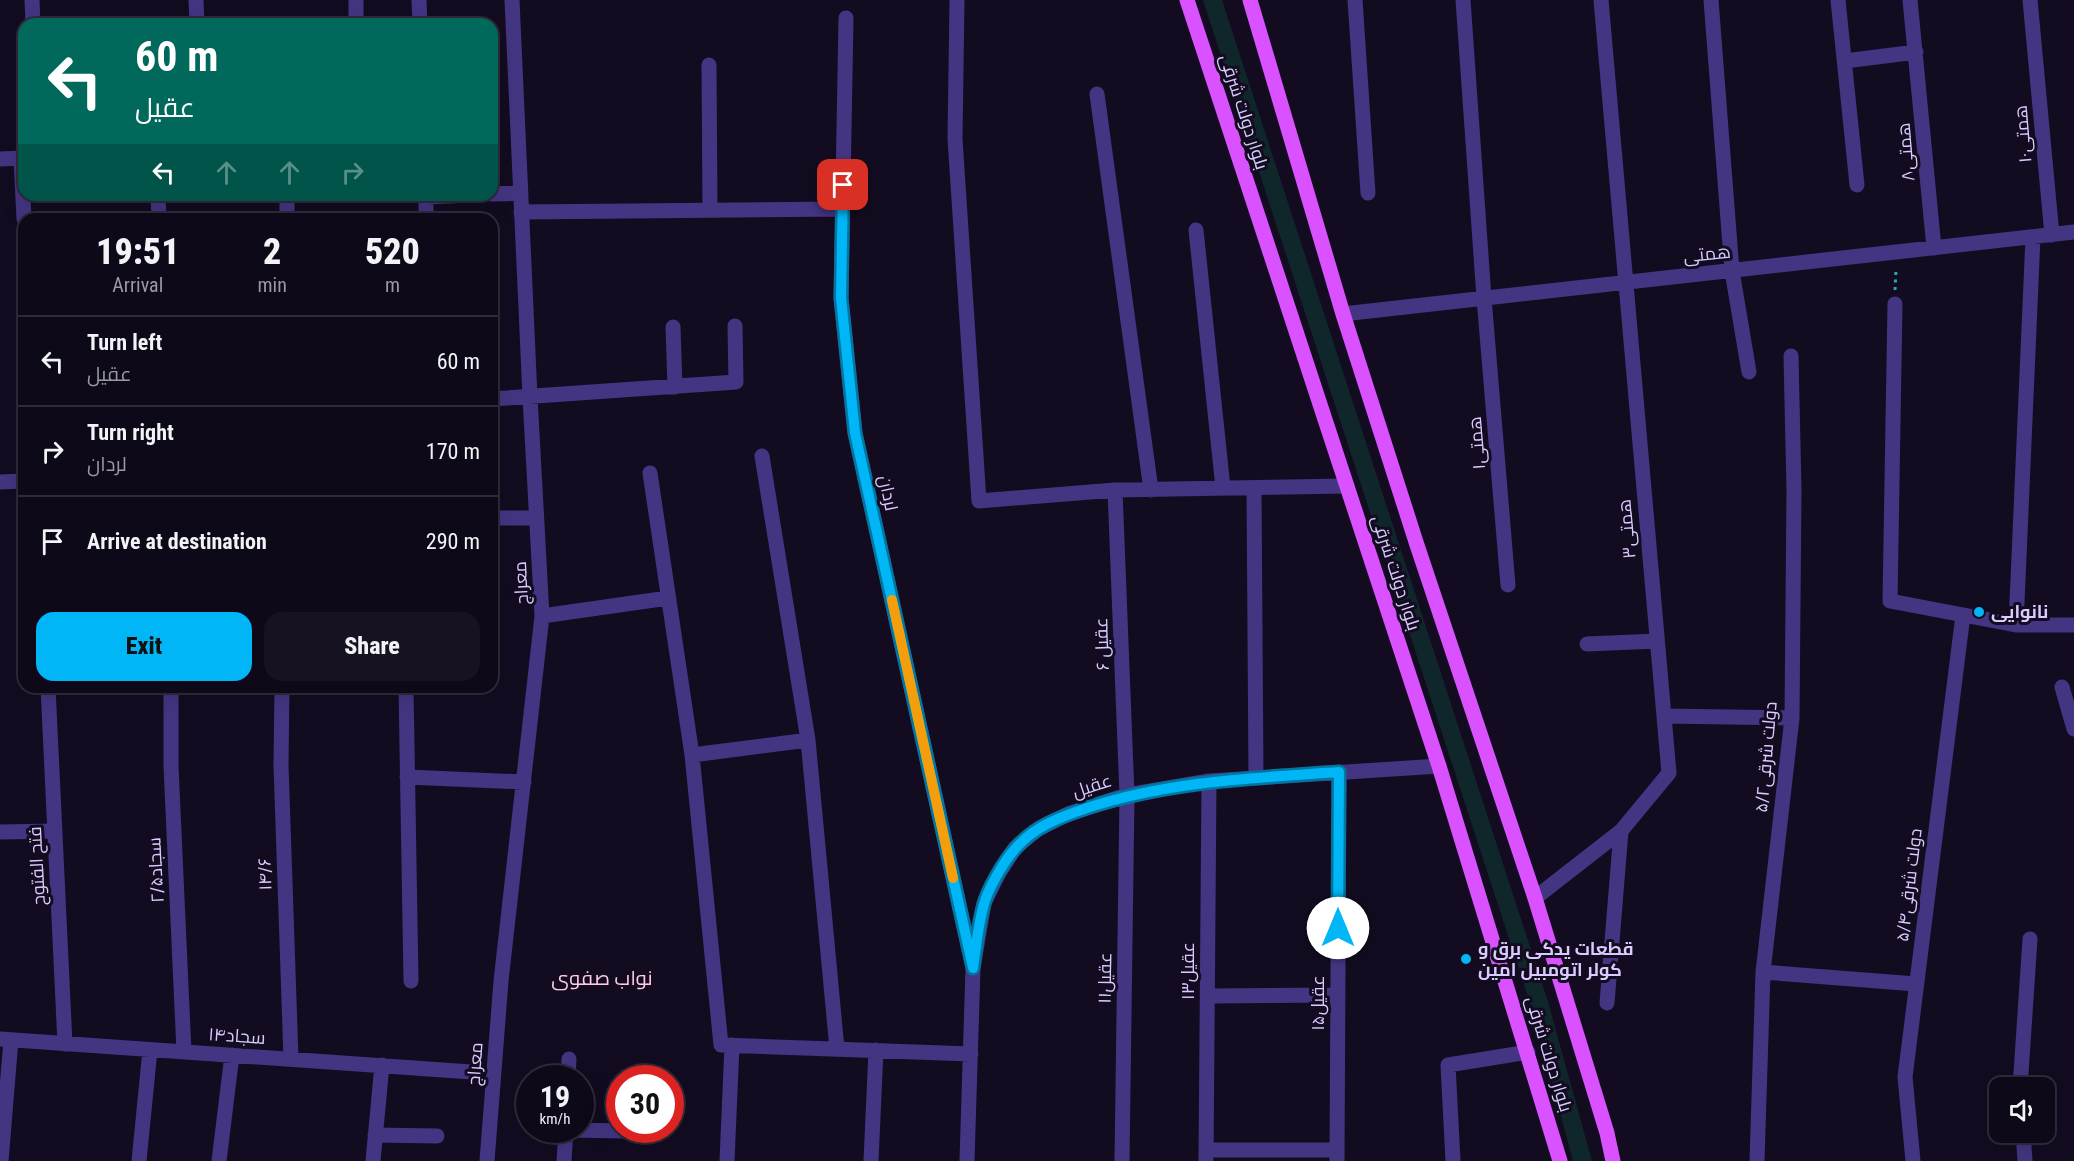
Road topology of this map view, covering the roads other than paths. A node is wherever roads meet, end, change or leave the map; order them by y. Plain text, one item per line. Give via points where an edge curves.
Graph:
1 (32, 0) edge
2 (196, 0) edge
3 (356, 0) edge
4 (419, 0) edge
5 (512, 0) edge
6 (957, 0) edge
7 (1187, 0) edge
8 (1250, 0) edge
9 (1355, 0) edge
10 (1463, 0) edge
11 (1601, 0) edge
12 (1711, 0) edge
13 (1838, 0) edge
14 (1910, 0) edge
15 (2030, 0) edge
16 (33, 18) edge
17 (197, 18) edge
18 (356, 18) edge
19 (420, 18) edge
20 (846, 18) dead end
21 (1916, 52) junction
22 (1845, 61) junction
23 (709, 65) dead end
24 (1097, 93) dead end
25 (18, 158) edge
26 (0, 159) edge
27 (1857, 184) dead end
28 (521, 193) junction
29 (1368, 193) dead end
30 (498, 194) edge
31 (843, 208) junction
32 (710, 209) junction
33 (521, 212) junction
34 (1196, 230) dead end
35 (2074, 232) edge
36 (2052, 235) junction
37 (2033, 237) junction
38 (1934, 248) junction
39 (1732, 271) junction
40 (1625, 283) junction
41 (1484, 298) junction
42 (1895, 304) road end
43 (1344, 314) junction
44 (735, 326) dead end
45 (674, 327) dead end
46 (1791, 356) dead end
47 (1749, 372) dead end
48 (675, 387) junction
49 (530, 397) junction
50 (498, 399) edge
51 (762, 456) dead end
52 (650, 472) dead end
53 (18, 481) edge
54 (0, 482) edge
55 (1347, 486) junction
56 (1223, 488) junction
57 (1254, 488) junction
58 (1115, 490) junction
59 (1151, 490) junction
60 (498, 518) edge
61 (536, 518) junction
62 (1508, 585) dead end
63 (668, 598) junction
64 (1963, 615) junction
65 (542, 616) junction
66 (2016, 625) junction
67 (2074, 625) edge
68 (1657, 641) junction
69 (1587, 644) dead end
70 (2062, 687) dead end
71 (48, 693) edge
72 (171, 693) edge
73 (282, 693) edge
74 (406, 693) edge
75 (1664, 716) junction
76 (1792, 718) junction
77 (2074, 729) edge
78 (808, 740) junction
79 (692, 755) junction
80 (1439, 766) junction
81 (1339, 772) junction
82 (407, 777) junction
83 (1256, 778) junction
84 (1209, 781) junction
85 (524, 782) junction
86 (1127, 795) junction
87 (55, 831) junction
88 (1621, 831) junction
89 (0, 832) edge
90 (1535, 898) junction
91 (2030, 939) dead end
92 (973, 968) junction
93 (1763, 972) junction
94 (411, 981) dead end
95 (1917, 984) junction
96 (1338, 995) junction
97 (1208, 996) junction
98 (1607, 1003) dead end
99 (5, 1040) edge
100 (65, 1044) junction
101 (732, 1045) junction
102 (837, 1049) junction
103 (150, 1050) junction
104 (876, 1050) junction
105 (184, 1052) junction
106 (1527, 1052) junction
107 (971, 1054) junction
108 (232, 1055) junction
109 (291, 1059) junction
110 (568, 1059) dead end
111 (382, 1065) junction
112 (568, 1065) edge
113 (471, 1072) dead end
114 (2021, 1077) edge
115 (375, 1135) junction
116 (437, 1136) dead end
117 (565, 1143) edge
118 (2024, 1143) edge
119 (1206, 1156) edge
120 (1337, 1156) edge
121 (1, 1161) edge
122 (139, 1161) edge
123 (219, 1161) edge
124 (373, 1161) edge
125 (487, 1161) edge
126 (564, 1161) edge
127 (727, 1161) edge
128 (872, 1161) edge
129 (967, 1161) edge
130 (1122, 1161) edge
131 (1453, 1161) edge
132 (1560, 1161) edge
133 (1613, 1161) edge
134 (1757, 1161) edge
135 (1913, 1161) edge
136 (2025, 1161) edge

1 - 16 street
2 - 17 street
3 - 18 street
4 - 19 street
5 - 28 street, معراج
6 - 58 street via 955,139 979,501
7 - 55 main road, بلوار دولت شرقی
8 - 43 main road, بلوار دولت شرقی
9 - 29 street
10 - 41 street, ۱همتی
11 - 40 street, ۳همتی
12 - 39 street
13 - 22 street
14 - 21 street, همتی۸
15 - 36 street, ۱۰همتی
20 - 31 street, لردان
21 - 22 street
21 - 38 street, همتی۸
22 - 27 street
23 - 32 street
24 - 59 street
25 - 26 street
28 - 30 street
28 - 33 street, معراج
31 - 32 street
31 - 92 street, لردان via 841,298 855,433
32 - 33 street
33 - 49 street, معراج
34 - 56 street
35 - 36 street, همتی
36 - 37 street, همتی
37 - 38 street, همتی
37 - 66 street
38 - 39 street, همتی
39 - 40 street, همتی
39 - 47 street
40 - 41 street, همتی
40 - 68 street, ۳همتی
41 - 43 street, همتی
41 - 62 street, ۱همتی
42 - 64 street via 1890,601
43 - 90 main road, بلوار دولت شرقی
44 - 48 street via 736,382
45 - 48 street
46 - 76 street, ۵/۲دولت شرقی
48 - 49 street
49 - 50 street
49 - 61 street, معراج
51 - 78 street
52 - 63 street
53 - 54 street
55 - 57 street
55 - 80 main road, بلوار دولت شرقی
56 - 57 street
56 - 59 street
57 - 83 street
58 - 59 street
58 - 86 street, عقیل ۶
60 - 61 street
61 - 65 street, معراج
63 - 65 street
63 - 79 street
64 - 66 street
64 - 95 street, ۵/۴دولت شرقی
65 - 85 street, معراج
66 - 67 street
68 - 69 street
68 - 75 street, ۳همتی
70 - 77 street
71 - 87 street, فتح الفتوح
72 - 105 street, ۲/۵سجاد
73 - 109 street, ۱۴/۶
74 - 82 street
75 - 76 street
75 - 88 street, ۳همتی via 1669,772
76 - 93 street, ۵/۲دولت شرقی
78 - 79 street
78 - 102 street
79 - 101 street via 720,1045
80 - 81 street, عقیل
80 - 106 main road, بلوار دولت شرقی
81 - 83 street, عقیل
81 - 96 street, عقیل۱۵
82 - 85 street
82 - 94 street
83 - 84 street, عقیل
84 - 86 street, عقیل
84 - 97 street, عقیل۱۳
85 - 125 street, معراج via 501,981
86 - 92 street, عقیل via 1068,814 1038,829 1015,848 984,903
86 - 130 street, عقیل۱۱
87 - 89 street
87 - 100 street, فتح الفتوح
88 - 90 street
88 - 98 street
90 - 133 main road, بلوار دولت شرقی
91 - 114 street
92 - 107 street, عقیل
93 - 95 street
93 - 134 street, ۵/۲دولت شرقی
95 - 135 street, ۵/۴دولت شرقی via 1905,1077
96 - 97 street
96 - 120 street, عقیل۱۵
97 - 119 street, عقیل۱۳
99 - 100 street, ۱۴سجاد
99 - 121 street
100 - 103 street, ۱۴سجاد
101 - 102 street
101 - 127 street
102 - 104 street
103 - 105 street, ۱۴سجاد
103 - 122 street
104 - 107 street
104 - 128 street
105 - 108 street, ۱۴سجاد
106 - 131 street via 1448,1065
106 - 132 main road, بلوار دولت شرقی
107 - 129 street, عقیل
108 - 109 street, ۱۴سجاد
108 - 123 street
109 - 111 street, ۱۴سجاد
110 - 112 street
111 - 113 street, ۱۴سجاد
111 - 115 street
115 - 116 street
115 - 124 street
117 - 126 street
118 - 136 street
119 - 120 street

